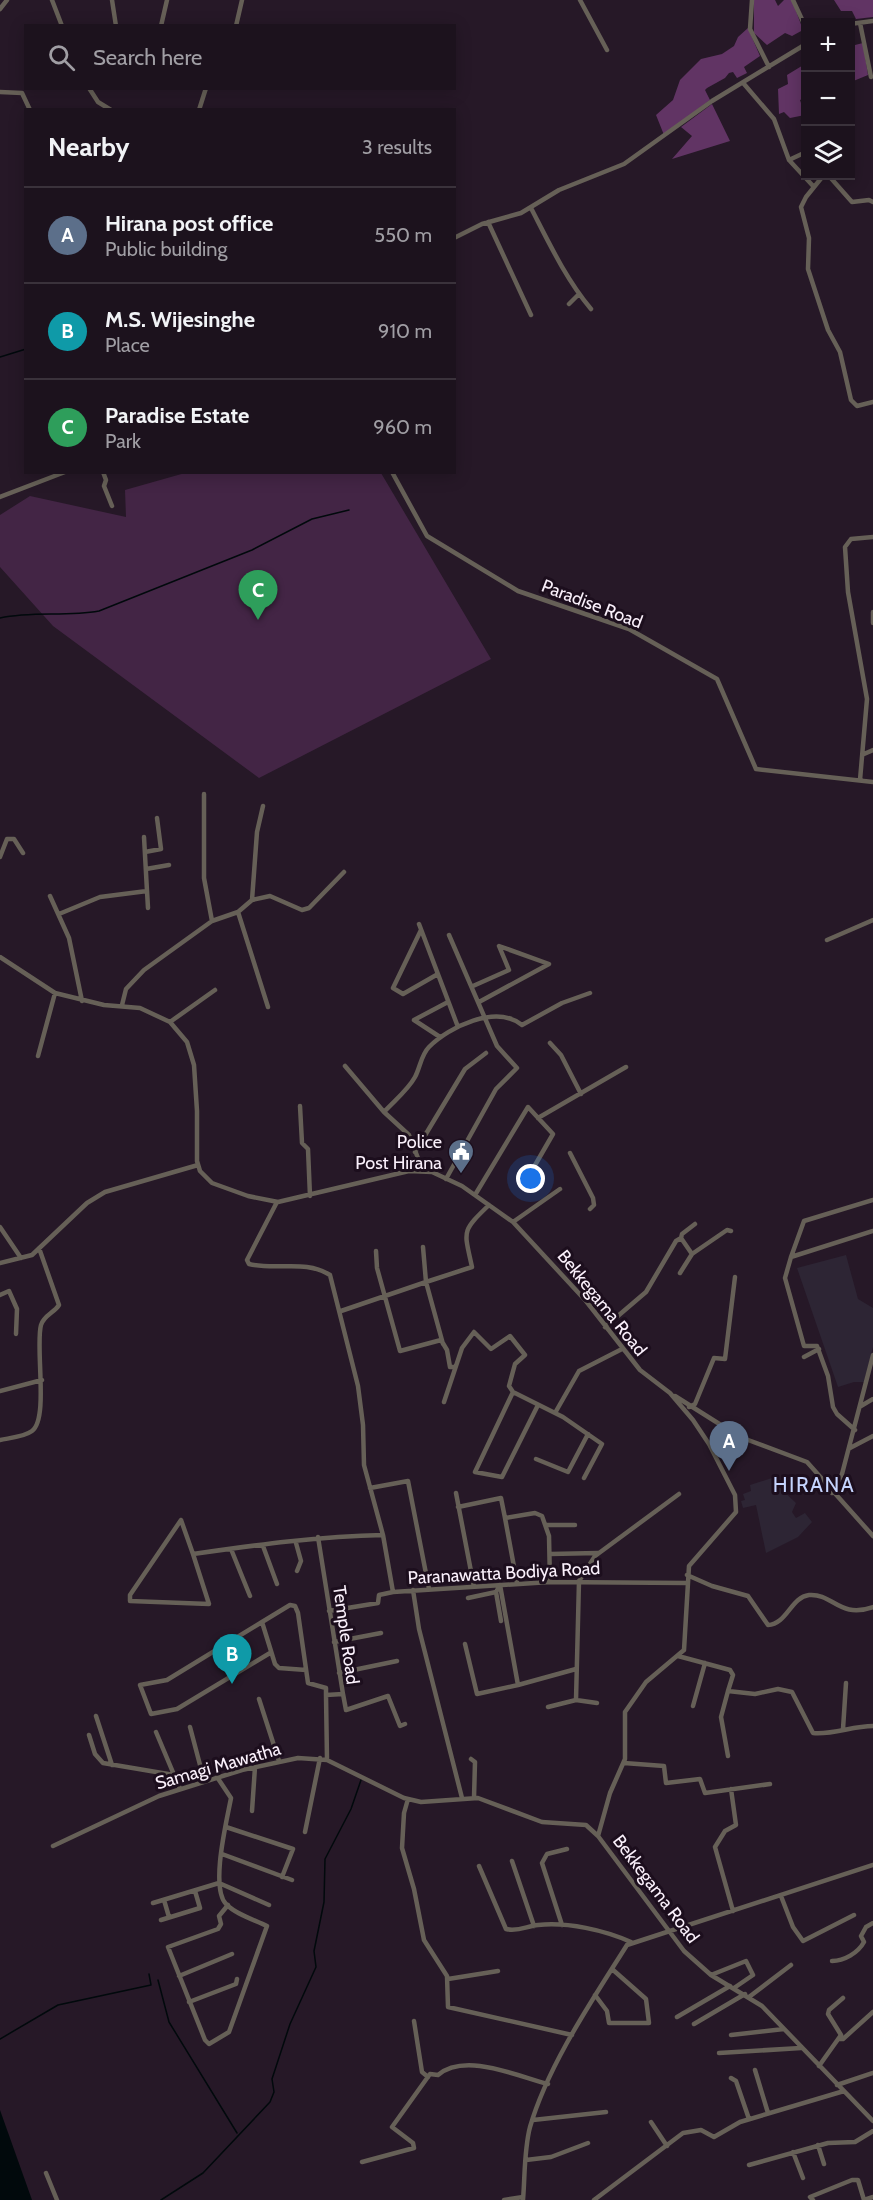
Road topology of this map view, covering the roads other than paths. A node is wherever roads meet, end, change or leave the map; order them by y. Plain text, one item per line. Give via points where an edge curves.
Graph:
1 (7, 0) edge
2 (52, 0) edge
3 (112, 0) edge
4 (167, 0) edge
5 (242, 0) edge
6 (580, 0) edge
7 (752, 0) edge
8 (793, 0) edge
9 (0, 9) edge
10 (801, 18) edge
11 (873, 21) edge
12 (860, 23) junction
13 (61, 24) edge
14 (116, 24) edge
15 (161, 24) edge
16 (236, 24) edge
17 (855, 24) edge
18 (801, 47) edge
19 (607, 50) dead end
20 (769, 67) junction
21 (871, 77) dead end
22 (744, 84) junction
23 (90, 90) edge
24 (205, 90) edge
25 (0, 92) edge
26 (29, 108) edge
27 (108, 108) edge
28 (200, 108) edge
29 (801, 154) edge
30 (789, 160) junction
31 (820, 180) edge
32 (833, 180) edge
33 (814, 187) junction
34 (873, 202) edge
35 (531, 208) junction
36 (488, 222) junction
37 (456, 237) edge
38 (578, 295) junction
39 (569, 304) dead end
40 (591, 309) dead end
41 (531, 315) dead end
42 (873, 402) edge
43 (60, 474) edge
44 (104, 474) edge
45 (393, 474) edge
46 (0, 497) edge
47 (112, 506) dead end
48 (873, 537) edge
49 (873, 612) edge
50 (873, 622) edge
51 (873, 750) edge
52 (864, 754) junction
53 (860, 780) junction
54 (873, 782) edge
55 (204, 794) dead end
56 (263, 806) dead end
57 (157, 818) dead end
58 (144, 837) dead end
59 (145, 852) junction
60 (23, 853) dead end
61 (0, 857) edge
62 (169, 865) dead end
63 (146, 869) junction
64 (344, 872) dead end
65 (147, 891) junction
66 (50, 896) dead end
67 (252, 900) junction
68 (148, 908) dead end
69 (238, 912) junction
70 (59, 914) junction
71 (873, 920) edge
72 (212, 921) junction
73 (449, 935) dead end
74 (827, 940) dead end
75 (0, 957) edge
76 (438, 974) junction
77 (473, 986) junction
78 (215, 990) dead end
79 (55, 993) junction
80 (590, 993) dead end
81 (82, 1001) junction
82 (448, 1002) junction
83 (479, 1002) junction
84 (122, 1005) junction
85 (268, 1007) dead end
86 (483, 1018) junction
87 (170, 1022) junction
88 (458, 1027) junction
89 (440, 1037) junction
90 (550, 1043) dead end
91 (486, 1053) dead end
92 (38, 1056) dead end
93 (345, 1066) dead end
94 (626, 1067) dead end
95 (581, 1094) junction
96 (300, 1106) dead end
97 (384, 1112) junction
98 (538, 1118) junction
99 (415, 1152) junction
100 (570, 1153) dead end
101 (198, 1165) junction
102 (423, 1171) junction
103 (446, 1179) junction
104 (527, 1179) dead end
105 (560, 1189) dead end
106 (475, 1195) junction
107 (310, 1196) junction
108 (873, 1200) edge
109 (277, 1202) junction
110 (489, 1205) junction
111 (590, 1209) dead end
112 (513, 1222) junction
113 (695, 1224) dead end
114 (0, 1227) edge
115 (731, 1231) dead end
116 (873, 1231) edge
117 (681, 1238) junction
118 (423, 1247) dead end
119 (39, 1248) junction
120 (376, 1251) dead end
121 (692, 1254) junction
122 (791, 1257) junction
123 (21, 1258) junction
124 (0, 1263) edge
125 (680, 1273) dead end
126 (735, 1277) dead end
127 (426, 1282) junction
128 (0, 1295) edge
129 (385, 1295) junction
130 (341, 1311) junction
131 (605, 1327) junction
132 (16, 1334) dead end
133 (443, 1344) junction
134 (819, 1349) junction
135 (622, 1350) junction
136 (873, 1355) edge
137 (804, 1357) dead end
138 (454, 1367) junction
139 (42, 1380) junction
140 (0, 1391) edge
141 (513, 1392) junction
142 (670, 1393) junction
143 (873, 1399) edge
144 (444, 1402) dead end
145 (538, 1405) junction
146 (691, 1406) junction
147 (861, 1406) junction
148 (684, 1410) junction
149 (555, 1413) junction
150 (855, 1430) junction
151 (588, 1434) junction
152 (872, 1438) edge
153 (0, 1440) edge
154 (850, 1448) junction
155 (536, 1459) dead end
156 (584, 1478) dead end
157 (370, 1488) junction
158 (456, 1492) dead end
159 (832, 1493) junction
160 (679, 1494) dead end
161 (458, 1507) junction
162 (505, 1518) junction
163 (547, 1525) junction
164 (575, 1525) dead end
165 (383, 1535) junction
166 (873, 1536) edge
167 (318, 1537) junction
168 (296, 1543) junction
169 (263, 1546) junction
170 (231, 1549) junction
171 (599, 1553) junction
172 (193, 1554) junction
173 (550, 1554) junction
174 (297, 1571) dead end
175 (687, 1575) junction
176 (579, 1581) junction
177 (550, 1582) junction
178 (517, 1583) junction
179 (687, 1583) junction
180 (278, 1584) dead end
181 (500, 1585) junction
182 (474, 1587) junction
183 (429, 1589) junction
184 (413, 1590) junction
185 (393, 1592) junction
186 (496, 1592) junction
187 (250, 1596) dead end
188 (468, 1598) dead end
189 (873, 1607) edge
190 (329, 1611) junction
191 (501, 1621) dead end
192 (262, 1622) junction
193 (381, 1633) dead end
194 (334, 1641) junction
195 (465, 1644) dead end
196 (270, 1653) junction
197 (678, 1656) junction
198 (397, 1660) dead end
199 (705, 1663) junction
200 (576, 1669) junction
201 (306, 1670) junction
202 (339, 1673) junction
203 (846, 1683) dead end
204 (518, 1685) junction
205 (728, 1691) junction
206 (343, 1694) junction
207 (326, 1695) junction
208 (259, 1699) dead end
209 (576, 1700) junction
210 (597, 1703) dead end
211 (693, 1706) dead end
212 (548, 1707) dead end
213 (96, 1716) dead end
214 (405, 1724) dead end
215 (873, 1726) edge
216 (190, 1727) dead end
217 (843, 1729) junction
218 (156, 1732) dead end
219 (89, 1736) dead end
220 (728, 1756) dead end
221 (320, 1758) junction
222 (471, 1759) dead end
223 (327, 1760) junction
224 (279, 1761) junction
225 (624, 1763) junction
226 (112, 1765) junction
227 (255, 1767) junction
228 (174, 1775) junction
229 (217, 1777) junction
230 (204, 1780) junction
231 (770, 1784) dead end
232 (180, 1789) junction
233 (731, 1789) junction
234 (462, 1798) junction
235 (474, 1798) junction
236 (408, 1799) junction
237 (252, 1810) dead end
238 (226, 1827) junction
239 (305, 1832) dead end
240 (598, 1836) junction
241 (53, 1846) dead end
242 (567, 1849) dead end
243 (222, 1854) junction
244 (512, 1861) dead end
245 (873, 1865) edge
246 (479, 1866) dead end
247 (282, 1877) junction
248 (292, 1880) dead end
249 (219, 1883) junction
250 (195, 1890) junction
251 (781, 1896) junction
252 (164, 1900) junction
253 (153, 1903) dead end
254 (228, 1905) junction
255 (268, 1905) dead end
256 (733, 1911) junction
257 (854, 1915) dead end
258 (169, 1917) junction
259 (162, 1920) dead end
260 (873, 1923) edge
261 (562, 1925) junction
262 (534, 1926) junction
263 (668, 1930) junction
264 (631, 1942) junction
265 (232, 1954) dead end
266 (832, 1961) dead end
267 (791, 1965) dead end
268 (612, 1969) junction
269 (498, 1971) dead end
270 (711, 1975) junction
271 (179, 1976) junction
272 (237, 1979) dead end
273 (448, 1979) junction
274 (732, 1987) junction
275 (596, 1995) junction
276 (747, 1996) junction
277 (843, 1998) dead end
278 (189, 2002) junction
279 (873, 2012) edge
280 (677, 2017) dead end
281 (414, 2021) dead end
282 (694, 2024) dead end
283 (784, 2029) junction
284 (572, 2035) junction
285 (730, 2035) dead end
286 (839, 2039) junction
287 (801, 2048) junction
288 (719, 2053) dead end
289 (819, 2066) junction
290 (755, 2070) dead end
291 (873, 2073) edge
292 (428, 2077) junction
293 (731, 2078) dead end
294 (548, 2084) junction
295 (837, 2085) junction
296 (844, 2091) junction
297 (606, 2112) dead end
298 (768, 2113) junction
299 (749, 2119) junction
300 (533, 2120) junction
301 (873, 2121) edge
302 (651, 2122) dead end
303 (873, 2131) edge
304 (588, 2144) dead end
305 (818, 2145) junction
306 (667, 2146) junction
307 (793, 2152) junction
308 (526, 2160) junction
309 (362, 2163) dead end
310 (824, 2164) dead end
311 (748, 2165) dead end
312 (46, 2173) dead end
313 (803, 2178) dead end
314 (873, 2198) edge
315 (523, 2199) edge
316 (57, 2200) edge
317 (504, 2200) edge
318 (594, 2200) edge
319 (813, 2200) edge

1 - 9 street
2 - 13 street
3 - 14 street
4 - 15 street
5 - 16 street
6 - 19 street
7 - 20 street via 750,29
8 - 10 street
11 - 12 street
12 - 17 street
12 - 21 street
18 - 20 street
20 - 22 street
22 - 30 street via 774,119
22 - 35 street via 712,101 624,164 559,190
23 - 27 street
24 - 28 street
25 - 26 street via 22,93
29 - 30 street
30 - 33 street
31 - 33 street
32 - 34 street via 852,202
33 - 42 street via 801,207 809,238 808,269 828,330 840,352 851,400 857,406
35 - 36 street
35 - 38 street
36 - 37 street
36 - 41 street
38 - 39 street
38 - 40 street
43 - 46 street
44 - 47 street via 104,486
45 - 53 street, Paradise Road via 427,536 518,591 629,629 717,679 756,769
48 - 52 street via 850,539 845,547 848,592 867,699
49 - 50 street
51 - 52 street
52 - 53 street
53 - 54 street, Paradise Road
55 - 72 street via 204,878
56 - 67 street
57 - 59 street via 161,849
58 - 59 street
59 - 63 street
60 - 61 street via 14,839 7,838
62 - 63 street
63 - 65 street
64 - 67 street via 309,908 302,910 270,896
65 - 68 street
65 - 70 street via 100,897
66 - 70 street
67 - 69 street
69 - 72 street
69 - 85 street
70 - 81 street via 69,938
71 - 74 street
72 - 84 street via 144,970 126,989
73 - 77 street
75 - 79 street
76 - 76 street via 420,927 393,987 403,994
76 - 82 street
77 - 83 street
77 - 83 street via 509,970 499,946 549,964
78 - 87 street
79 - 81 street
79 - 92 street
80 - 86 street via 522,1025 514,1020
81 - 84 street
82 - 88 street
82 - 89 street via 414,1020
83 - 86 street
84 - 87 street via 140,1008
86 - 88 street
86 - 103 street via 497,1046 517,1068 496,1089
87 - 101 street via 187,1042 194,1065
88 - 89 street
89 - 97 street via 426,1050 414,1078
90 - 95 street via 561,1055
91 - 99 street via 465,1069
93 - 97 street
94 - 95 street
95 - 98 street
96 - 107 street via 302,1143 308,1149
97 - 99 street via 409,1135
98 - 104 street via 553,1134
98 - 106 street via 528,1107
99 - 102 street
100 - 111 street via 593,1198
101 - 109 street, Bekkegama Road via 212,1183
101 - 119 street via 105,1192 87,1203
102 - 103 street, Bekkegama Road
102 - 107 street, Bekkegama Road via 410,1170
103 - 106 street, Bekkegama Road
105 - 112 street
106 - 110 street, Bekkegama Road
107 - 109 street, Bekkegama Road
108 - 122 street via 804,1221
109 - 130 street, Paranawatta Bodiya Road via 247,1260 249,1264 321,1269 330,1275
110 - 112 street, Bekkegama Road
110 - 127 street via 465,1232 472,1267
112 - 131 street, Bekkegama Road
113 - 117 street
114 - 123 street
115 - 121 street
116 - 122 street
117 - 121 street
117 - 131 street via 646,1292
118 - 127 street
119 - 123 street
119 - 139 street via 59,1305 41,1325 38,1355
120 - 129 street
121 - 125 street
122 - 134 street via 785,1278 788,1295 804,1346
123 - 124 street
126 - 146 street via 725,1359 714,1358 704,1386
127 - 129 street
127 - 133 street
128 - 132 street via 9,1291 17,1309
129 - 130 street
129 - 133 street via 400,1351 441,1340
130 - 157 street, Paranawatta Bodiya Road via 358,1386 364,1465
131 - 135 street, Bekkegama Road
133 - 138 street via 450,1367
134 - 137 street
134 - 150 street via 837,1414
135 - 142 street, Bekkegama Road
135 - 149 street via 579,1371
136 - 147 street
138 - 141 street via 474,1332 491,1349 510,1336 525,1354 515,1364 509,1386
138 - 144 street
139 - 140 street
139 - 153 street via 32,1432
141 - 145 street
141 - 145 street via 475,1472 502,1477
142 - 146 street
142 - 148 street, Bekkegama Road
143 - 147 street
145 - 149 street
146 - 148 street
146 - 159 street via 740,1437 807,1462
147 - 150 street
148 - 175 street, Bekkegama Road via 709,1444 737,1504 729,1522 688,1566
149 - 151 street
150 - 154 street
151 - 155 street via 568,1472
151 - 156 street via 602,1444
152 - 154 street
154 - 159 street via 843,1474
157 - 165 street, Paranawatta Bodiya Road
157 - 183 street via 408,1481
158 - 161 street
159 - 166 street
160 - 171 street
161 - 162 street via 501,1498
161 - 182 street
162 - 163 street via 535,1513
162 - 178 street
163 - 164 street
163 - 173 street
165 - 167 street
165 - 185 street, Paranawatta Bodiya Road
167 - 168 street
167 - 190 street, Temple Road
168 - 169 street
168 - 174 street via 301,1562
169 - 170 street
169 - 180 street
170 - 172 street
170 - 187 street
171 - 173 street
171 - 176 street
172 - 172 street via 181,1520 130,1595 130,1601 209,1604
173 - 177 street
175 - 179 street
175 - 189 street via 748,1596 768,1625 779,1621 802,1597 818,1596 849,1611
176 - 177 street, Paranawatta Bodiya Road
176 - 179 street, Paranawatta Bodiya Road
176 - 200 street
177 - 178 street, Paranawatta Bodiya Road
178 - 181 street, Paranawatta Bodiya Road
179 - 197 street via 687,1636 684,1650
181 - 182 street, Paranawatta Bodiya Road
181 - 186 street
181 - 204 street
182 - 183 street, Paranawatta Bodiya Road
183 - 184 street, Paranawatta Bodiya Road
184 - 185 street, Paranawatta Bodiya Road
184 - 234 street
185 - 190 street via 379,1595 378,1603
186 - 188 street
186 - 191 street
190 - 194 street, Temple Road
192 - 196 street
192 - 196 street via 167,1680 140,1685 143,1698 151,1714 177,1709
192 - 201 street via 295,1606
193 - 194 street
194 - 202 street, Temple Road
195 - 204 street via 477,1694
196 - 201 street via 279,1668
197 - 199 street
197 - 225 street, Bekkegama Road via 646,1682 625,1712
198 - 202 street
199 - 205 street via 732,1672
199 - 211 street
200 - 204 street
200 - 209 street
201 - 207 street via 309,1683 326,1688
202 - 206 street, Temple Road
203 - 217 street
205 - 217 street via 755,1694 786,1689 797,1699 813,1733
205 - 220 street via 721,1718
206 - 207 street, Temple Road
206 - 214 street via 346,1710 388,1696 400,1726
207 - 223 street, Temple Road
208 - 224 street
209 - 210 street
209 - 212 street
213 - 226 street
215 - 217 street
216 - 230 street
218 - 228 street
219 - 226 street via 98,1760
221 - 223 street, Samagi Mawatha
221 - 224 street, Samagi Mawatha
221 - 239 street
222 - 235 street via 475,1762
223 - 236 street, Samagi Mawatha
224 - 227 street, Samagi Mawatha
225 - 233 street via 664,1766 666,1783 700,1779 705,1793
225 - 240 street, Bekkegama Road via 610,1793
226 - 228 street
227 - 229 street, Samagi Mawatha
227 - 237 street
228 - 232 street
229 - 230 street, Samagi Mawatha
229 - 238 street via 230,1793
230 - 232 street, Samagi Mawatha
231 - 233 street
232 - 241 street, Samagi Mawatha via 130,1808
233 - 256 street via 736,1825 725,1831 715,1847
234 - 235 street, Samagi Mawatha
234 - 236 street, Samagi Mawatha via 421,1802
235 - 240 street, Samagi Mawatha via 542,1822 586,1825
236 - 273 street via 402,1848 424,1940
238 - 243 street
238 - 247 street via 292,1849
240 - 263 street, Bekkegama Road
242 - 261 street via 547,1854 543,1859
243 - 247 street
243 - 249 street
244 - 262 street
245 - 251 street
246 - 262 street via 506,1929
247 - 248 street
249 - 250 street
249 - 254 street
249 - 255 street
250 - 252 street
250 - 258 street via 200,1908
251 - 256 street
251 - 257 street via 803,1941
252 - 253 street
252 - 258 street
254 - 271 street via 219,1916 218,1929 168,1947
254 - 278 street via 267,1926 226,2036 206,2043
256 - 263 street
258 - 259 street
260 - 266 street via 861,1936 862,1947 842,1961
261 - 262 street
261 - 264 street
263 - 264 street
263 - 270 street, Bekkegama Road
264 - 268 street
265 - 271 street
267 - 276 street
268 - 275 street
268 - 275 street via 646,1999 649,2023 609,2023 607,2011
269 - 273 street
270 - 274 street, Bekkegama Road
270 - 274 street via 746,1961 753,1975
271 - 278 street
272 - 278 street via 236,1984
273 - 284 street via 450,2009
274 - 276 street, Bekkegama Road
274 - 280 street
275 - 284 street
276 - 282 street
276 - 283 street, Bekkegama Road
277 - 286 street via 829,2010 839,2028
279 - 286 street
281 - 292 street via 422,2072
283 - 285 street
283 - 287 street, Bekkegama Road
284 - 294 street
286 - 289 street
287 - 288 street
287 - 289 street, Bekkegama Road
289 - 295 street, Bekkegama Road
290 - 298 street
291 - 295 street
292 - 294 street via 460,2064 471,2064
292 - 309 street via 392,2127 414,2148
293 - 299 street via 736,2081
294 - 300 street
295 - 296 street, Bekkegama Road
296 - 298 street
296 - 301 street, Bekkegama Road
297 - 300 street
298 - 299 street
299 - 306 street via 714,2137 701,2130 683,2133
300 - 308 street
302 - 306 street
303 - 305 street via 855,2142
304 - 308 street via 551,2157
305 - 307 street
305 - 310 street
306 - 318 street
307 - 311 street
307 - 313 street
308 - 315 street
312 - 316 street
314 - 319 street via 864,2200 858,2180 852,2180 810,2197
315 - 317 street

